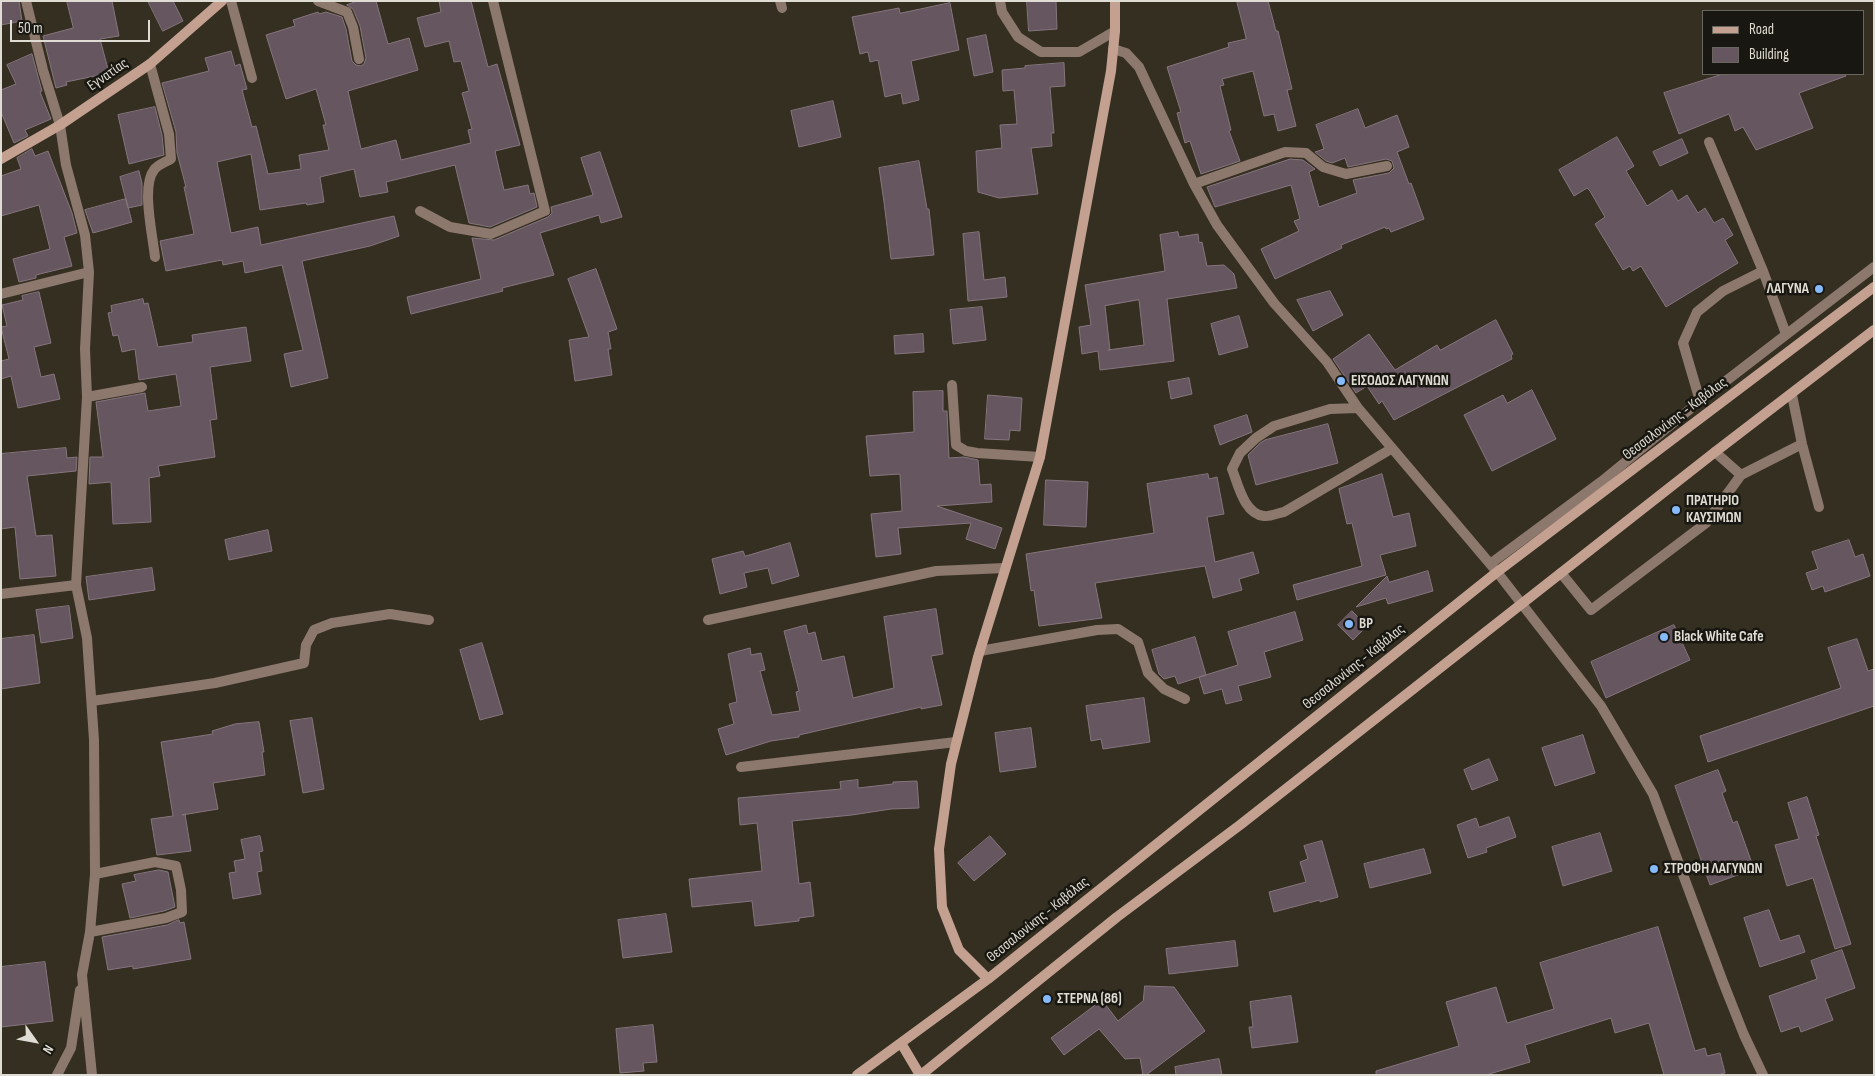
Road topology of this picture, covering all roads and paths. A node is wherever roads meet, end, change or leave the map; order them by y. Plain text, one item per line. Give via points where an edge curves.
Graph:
1 (26, 1) edge
2 (222, 1) edge
3 (230, 1) edge
4 (318, 1) edge
5 (493, 1) edge
6 (1000, 1) edge
7 (1115, 1) edge
8 (1115, 32) junction
9 (1113, 49) junction
10 (359, 59) dead end
11 (150, 64) junction
12 (252, 78) dead end
13 (60, 125) junction
14 (1709, 142) dead end
15 (1, 159) edge
16 (1387, 166) dead end
17 (1194, 184) junction
18 (420, 211) dead end
19 (155, 257) dead end
20 (1874, 267) edge
21 (89, 272) junction
22 (1763, 272) junction
23 (1874, 287) edge
24 (1, 294) edge
25 (1874, 330) edge
26 (1786, 334) junction
27 (952, 385) dead end
28 (142, 387) dead end
29 (1792, 394) junction
30 (87, 397) junction
31 (1700, 401) junction
32 (1358, 408) junction
33 (1802, 444) junction
34 (1391, 449) junction
35 (1715, 452) junction
36 (1040, 457) junction
37 (1741, 475) junction
38 (1820, 507) dead end
39 (1005, 568) junction
40 (1494, 568) junction
41 (1561, 573) junction
42 (76, 585) junction
43 (1, 594) edge
44 (1522, 603) junction
45 (429, 620) dead end
46 (708, 620) dead end
47 (980, 651) junction
48 (1185, 699) dead end
49 (92, 701) junction
50 (956, 742) junction
51 (741, 767) dead end
52 (95, 874) junction
53 (90, 932) junction
54 (82, 975) junction
55 (988, 979) junction
56 (901, 1043) junction
57 (863, 1073) edge
58 (57, 1075) edge
59 (92, 1075) edge
60 (920, 1075) edge
61 (1763, 1075) edge

1 - 13 street
2 - 11 main road, Εγνατίας
3 - 12 street
4 - 10 street via 347,12
5 - 18 street via 545,211 491,234 450,226
6 - 8 street via 1002,12 1018,37 1041,52 1079,52
7 - 8 main road
8 - 9 main road
9 - 17 street via 1126,53 1139,68
9 - 36 main road
11 - 13 main road, Εγνατίας
11 - 19 street via 169,134 171,159 154,169 149,182
13 - 15 main road, Εγνατίας
13 - 21 street via 66,165 85,235
14 - 22 street
16 - 17 street via 1346,174 1323,168 1306,153 1285,152
17 - 32 street via 1217,225 1274,303 1326,362
20 - 26 street
21 - 24 street
21 - 30 street via 85,349
22 - 26 street
22 - 31 street via 1723,291 1696,312 1684,342
23 - 40 main road, Θεσσαλονίκης - Καβάλας
25 - 29 main road
26 - 31 street
27 - 36 street via 956,445 971,452
28 - 30 street
29 - 33 street
29 - 35 main road
30 - 42 street
31 - 40 street
32 - 34 street
32 - 34 street via 1330,409 1274,426 1240,453 1232,469 1243,498 1253,511 1264,516 1284,512
33 - 37 street
33 - 38 street
34 - 40 street
35 - 37 street
35 - 41 main road
36 - 39 main road
37 - 41 street via 1706,523 1591,610
39 - 46 street via 936,572
39 - 47 main road
40 - 44 street
40 - 55 main road, Θεσσαλονίκης - Καβάλας
41 - 44 main road
42 - 43 street
42 - 49 street via 87,638
44 - 60 main road
44 - 61 street via 1601,706 1653,794 1723,982
45 - 49 street via 390,614 332,623 314,630 306,645 304,663 215,683
47 - 48 street via 1118,629 1138,642 1148,673 1164,689
47 - 50 main road
49 - 52 street
50 - 51 street
50 - 55 main road via 939,849 942,907 959,950
52 - 53 street
52 - 53 street via 155,862 176,866 182,912
53 - 54 street
54 - 58 street via 71,1048
54 - 59 street
55 - 56 main road, Θεσσαλονίκης - Καβάλας
56 - 57 main road, Θεσσαλονίκης - Καβάλας
56 - 60 main road

